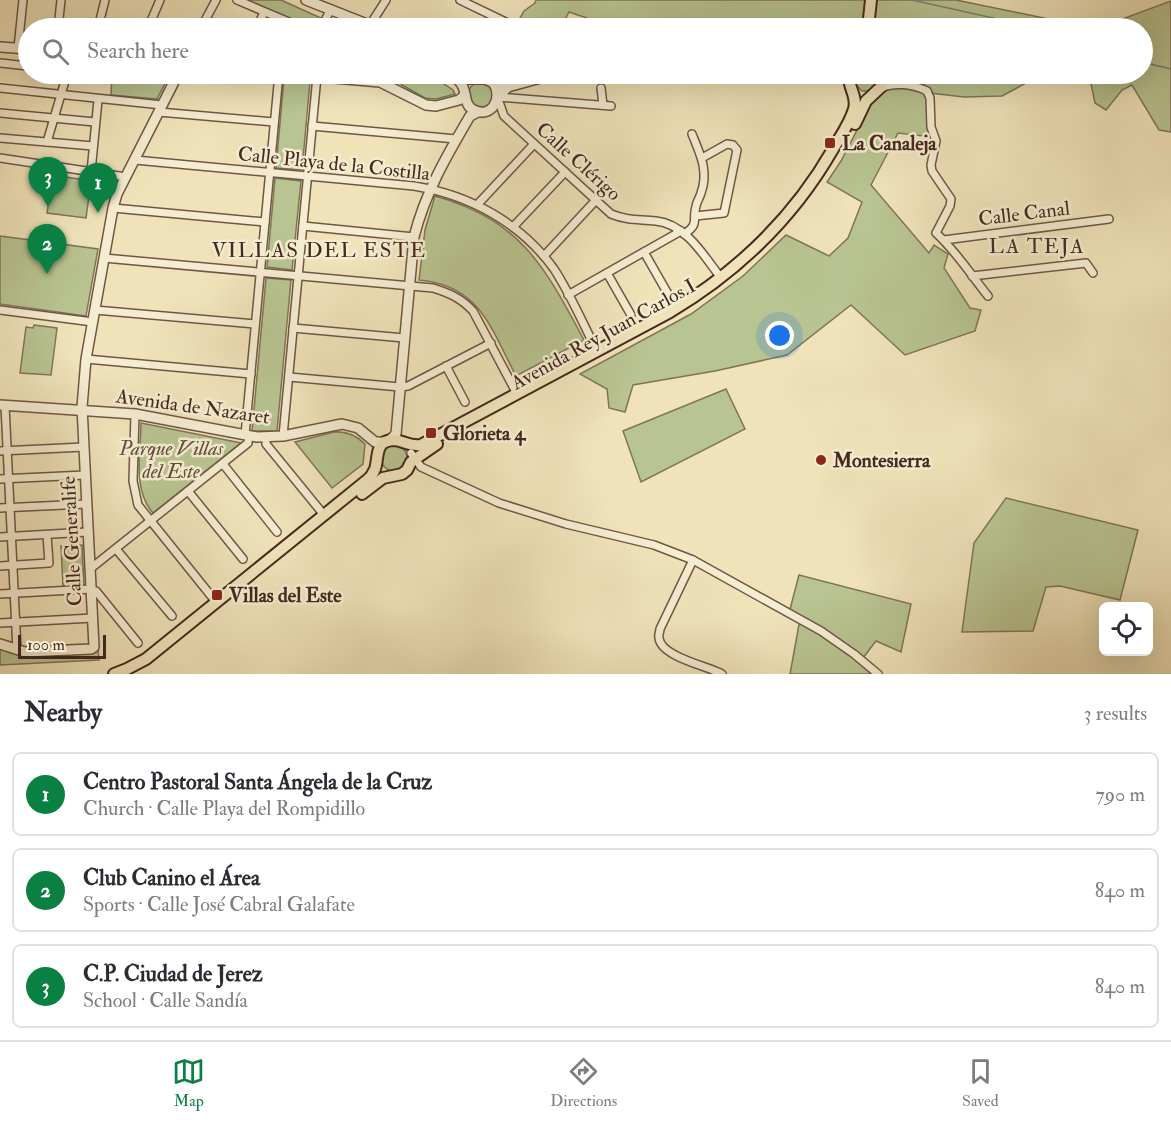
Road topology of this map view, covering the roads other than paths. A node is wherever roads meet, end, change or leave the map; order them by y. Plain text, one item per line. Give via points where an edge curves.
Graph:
1 (23, 0) edge
2 (61, 0) edge
3 (105, 0) edge
4 (160, 0) edge
5 (216, 0) edge
6 (237, 0) edge
7 (306, 0) edge
8 (386, 0) edge
9 (460, 0) edge
10 (871, 0) edge
11 (878, 0) edge
12 (331, 9) junction
13 (264, 12) junction
14 (23, 18) edge
15 (59, 18) edge
16 (100, 18) edge
17 (152, 18) edge
18 (206, 18) edge
19 (261, 18) edge
20 (279, 18) edge
21 (326, 18) edge
22 (352, 18) edge
23 (378, 18) edge
24 (497, 18) edge
25 (869, 18) edge
26 (876, 18) edge
27 (0, 46) edge
28 (18, 48) edge
29 (0, 63) edge
30 (18, 65) edge
31 (64, 84) edge
32 (173, 84) edge
33 (278, 84) edge
34 (315, 84) edge
35 (384, 84) edge
36 (458, 84) edge
37 (470, 84) edge
38 (494, 84) joint
39 (519, 84) edge
40 (850, 84) edge
41 (852, 84) edge
42 (882, 84) edge
43 (897, 84) joint
44 (508, 87) junction
45 (600, 87) dead end
46 (0, 88) edge
47 (877, 92) junction
48 (61, 94) junction
49 (498, 98) junction
50 (98, 100) junction
51 (470, 105) junction
52 (161, 109) junction
53 (0, 113) edge
54 (504, 116) junction
55 (54, 118) junction
56 (95, 122) junction
57 (274, 123) junction
58 (312, 126) junction
59 (692, 134) dead end
60 (0, 138) edge
61 (456, 140) junction
62 (47, 142) junction
63 (534, 144) junction
64 (93, 146) junction
65 (0, 158) edge
66 (702, 158) junction
67 (135, 160) junction
68 (91, 172) junction
69 (270, 172) junction
70 (565, 172) junction
71 (307, 176) junction
72 (126, 177) junction
73 (429, 188) junction
74 (596, 200) junction
75 (477, 205) junction
76 (113, 208) junction
77 (695, 216) junction
78 (1109, 219) dead end
79 (265, 222) junction
80 (303, 226) junction
81 (513, 227) junction
82 (683, 232) junction
83 (414, 237) junction
84 (944, 240) junction
85 (644, 252) junction
86 (544, 256) junction
87 (104, 258) junction
88 (260, 272) junction
89 (607, 273) junction
90 (1093, 273) dead end
91 (298, 276) junction
92 (972, 276) junction
93 (721, 278) junction
94 (409, 286) junction
95 (668, 294) dead end
96 (568, 295) junction
97 (987, 296) dead end
98 (0, 310) edge
99 (95, 310) junction
100 (631, 315) dead end
101 (93, 322) junction
102 (255, 324) junction
103 (293, 328) junction
104 (404, 338) junction
105 (491, 343) junction
106 (597, 351) junction
107 (86, 359) junction
108 (446, 366) junction
109 (251, 374) junction
110 (288, 377) junction
111 (400, 387) junction
112 (517, 394) junction
113 (465, 402) dead end
114 (2, 405) edge
115 (82, 410) junction
116 (135, 414) junction
117 (247, 436) junction
118 (283, 436) junction
119 (266, 437) junction
120 (84, 447) junction
121 (3, 451) edge
122 (401, 451) junction
123 (376, 458) junction
124 (223, 464) junction
125 (85, 475) junction
126 (391, 476) junction
127 (4, 479) edge
128 (188, 491) junction
129 (87, 504) junction
130 (0, 508) edge
131 (9, 508) junction
132 (324, 515) junction
133 (151, 521) junction
134 (277, 531) dead end
135 (88, 532) junction
136 (47, 535) junction
137 (0, 537) edge
138 (11, 537) junction
139 (116, 549) junction
140 (243, 559) dead end
141 (693, 560) junction
142 (12, 565) junction
143 (0, 566) edge
144 (90, 569) junction
145 (91, 590) junction
146 (14, 593) junction
147 (0, 594) edge
148 (216, 602) junction
149 (172, 616) dead end
150 (93, 618) junction
151 (15, 622) junction
152 (0, 623) edge
153 (138, 643) dead end
154 (0, 644) edge
155 (17, 650) junction
156 (114, 674) edge
157 (134, 674) edge
158 (722, 674) edge
159 (878, 674) edge

1 - 14 street
2 - 15 street
3 - 16 street
4 - 17 street
5 - 18 street
6 - 13 street
7 - 12 street
8 - 23 street
9 - 24 street
10 - 25 main road
11 - 26 main road
12 - 21 street
12 - 22 street
13 - 19 street
13 - 20 street
27 - 28 street
29 - 30 street
31 - 48 street
32 - 52 street, Calle Generalife
33 - 57 street
34 - 58 street
35 - 51 street via 426,105
36 - 51 street
37 - 51 street via 466,88
38 - 44 street
38 - 49 street
39 - 44 street
40 - 93 main road, Avenida Rey Juan Carlos I via 855,101 853,111 816,177 773,230
41 - 47 main road, Avenida Rey Juan Carlos I via 862,96
42 - 47 main road, Avenida Rey Juan Carlos I
43 - 47 street
43 - 84 street via 922,88 930,98 931,127 936,141 932,171 951,198 936,233
44 - 49 street
45 - 49 street via 607,105
46 - 48 street
47 - 122 main road, Avenida Rey Juan Carlos I via 866,101 840,152 809,199 734,277 674,318 429,448
48 - 50 street
48 - 55 street
49 - 51 street via 495,105
49 - 54 street, Calle Clérigo
50 - 52 street
50 - 56 street
51 - 54 street, Calle Clérigo
51 - 61 street
52 - 57 street
52 - 67 street, Calle Generalife
53 - 55 street
54 - 63 street, Calle Clérigo
55 - 56 street
55 - 62 street
56 - 64 street
57 - 69 street
58 - 61 street
58 - 71 street
59 - 66 street
60 - 62 street
61 - 73 street
62 - 64 street
63 - 70 street, Calle Clérigo
63 - 75 street
64 - 68 street
65 - 68 street
66 - 77 street via 705,179
66 - 77 street via 727,144 737,150 724,213
67 - 69 street, Calle Playa de la Costilla
67 - 72 street, Calle Generalife
68 - 72 street
69 - 71 street, Calle Playa de la Costilla
69 - 79 street
70 - 74 street, Calle Clérigo
70 - 81 street
71 - 73 street, Calle Playa de la Costilla
71 - 80 street
72 - 76 street, Calle Generalife
73 - 75 street, Calle Playa de la Costilla
73 - 83 street
74 - 82 street, Calle Clérigo via 611,214 625,220 656,221
74 - 86 street
75 - 81 street, Calle Playa de la Costilla
76 - 79 street
76 - 87 street, Calle Generalife
77 - 82 street via 692,229
78 - 84 street, Calle Canal
79 - 88 street
80 - 83 street
80 - 91 street
81 - 86 street, Calle Playa de la Costilla
82 - 85 street
82 - 93 street, Calle Clérigo
83 - 94 street
84 - 92 street
85 - 89 street
85 - 95 street
86 - 96 street, Calle Playa de la Costilla
87 - 88 street
87 - 99 street, Calle Generalife
88 - 91 street
88 - 102 street
89 - 96 street
89 - 100 street
90 - 92 street via 1086,263
91 - 94 street
91 - 103 street
92 - 97 street
93 - 106 main road, Avenida Rey Juan Carlos I via 670,312
94 - 104 street
94 - 105 street via 433,288 465,302
96 - 106 street, Calle Playa de la Costilla
98 - 101 street
99 - 101 street, Calle Generalife
99 - 102 street
101 - 107 street, Calle Generalife
102 - 109 street
103 - 104 street
103 - 110 street
104 - 111 street
105 - 108 street
105 - 112 street
106 - 112 main road, Avenida Rey Juan Carlos I
107 - 109 street
107 - 115 street, Calle Generalife
108 - 111 street
108 - 113 street
109 - 117 street
110 - 111 street
110 - 118 street
111 - 122 street
112 - 122 main road, Avenida Rey Juan Carlos I via 421,445
114 - 115 street, Avenida de Nazaret
114 - 121 street
115 - 116 street, Avenida de Nazaret
115 - 120 street, Calle Generalife
116 - 117 street, Avenida de Nazaret
116 - 133 street via 133,489 138,505
117 - 119 street, Avenida de Nazaret
117 - 124 street via 248,443
118 - 119 street, Avenida de Nazaret
118 - 122 street, Avenida de Nazaret via 342,424 358,428
119 - 132 street via 266,444
120 - 121 street
120 - 125 street, Calle Generalife
121 - 127 street
122 - 123 main road, Avenida Rey Juan Carlos I via 378,449
122 - 126 main road, Avenida Rey Juan Carlos I via 402,474
122 - 141 street via 499,503 532,515 645,542
123 - 126 main road via 380,470
123 - 132 main road, Avenida Rey Juan Carlos I via 372,475
124 - 128 street
124 - 134 street
125 - 127 street
125 - 129 street, Calle Generalife
126 - 157 main road, Avenida Rey Juan Carlos I via 376,483
127 - 131 street
128 - 133 street
128 - 140 street
129 - 131 street
129 - 135 street, Calle Generalife
130 - 131 street
131 - 138 street
132 - 148 main road, Avenida Rey Juan Carlos I
133 - 139 street
133 - 148 street
135 - 136 street
135 - 144 street, Calle Generalife
136 - 138 street
136 - 142 street via 49,563
137 - 138 street
138 - 142 street
139 - 144 street
139 - 149 street
141 - 158 street via 658,639 672,653
141 - 159 street via 821,631
142 - 143 street
142 - 146 street
144 - 145 street, Calle Generalife
145 - 146 street
145 - 150 street, Calle Generalife
145 - 153 street via 96,591
146 - 147 street
146 - 151 street
148 - 156 main road, Avenida Rey Juan Carlos I via 146,659
150 - 151 street
150 - 155 street, Calle Generalife via 91,649
151 - 152 street
151 - 155 street
154 - 155 street, Calle Generalife

